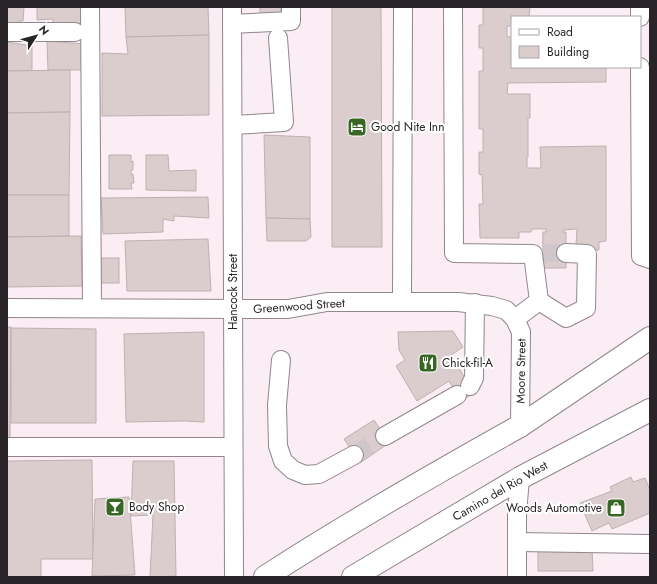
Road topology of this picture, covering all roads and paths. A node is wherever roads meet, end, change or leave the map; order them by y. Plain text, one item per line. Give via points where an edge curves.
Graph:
1 (90, 7) edge
2 (291, 7) edge
3 (403, 7) edge
4 (453, 7) edge
5 (232, 15) edge
6 (7, 32) edge
7 (75, 32) dead end
8 (278, 38) dead end
9 (640, 68) edge
10 (233, 125) junction
11 (566, 253) tunnel mouth
12 (650, 259) edge
13 (539, 301) junction
14 (402, 302) junction
15 (475, 303) junction
16 (7, 308) edge
17 (92, 308) junction
18 (234, 309) junction
19 (515, 319) junction
20 (650, 338) edge
21 (650, 357) edge
22 (281, 360) dead end
23 (650, 410) edge
24 (520, 426) junction
25 (385, 436) tunnel mouth
26 (7, 447) edge
27 (233, 447) junction
28 (354, 455) tunnel mouth
29 (520, 478) junction
30 (517, 542) junction
31 (649, 544) dead end
32 (234, 577) edge
33 (265, 577) edge
34 (353, 577) edge
35 (517, 577) edge

1 - 17 street
2 - 5 street via 291,21
3 - 14 street
4 - 13 street via 454,253 538,253
5 - 10 street, Hancock Street
6 - 7 street
8 - 10 street via 284,122
9 - 12 street via 641,256
10 - 18 street, Hancock Street
11 - 13 street via 586,254 586,308 566,318
13 - 19 street
14 - 15 street, Greenwood Street
14 - 18 street, Greenwood Street via 327,302 288,309
15 - 19 street, Greenwood Street via 506,310
15 - 25 street via 474,378 464,391
16 - 17 street, Greenwood Street
17 - 18 street, Greenwood Street
18 - 27 street, Hancock Street
19 - 24 street, Moore Street via 522,342
20 - 24 main road
21 - 24 main road
22 - 28 street via 277,412 278,446 283,461 293,470 305,475 318,474
23 - 29 main road, Camino del Rio West
24 - 33 main road via 385,503
26 - 27 street
27 - 32 street, Hancock Street
29 - 30 street
29 - 34 main road, Camino del Rio West
30 - 31 street
30 - 35 street

